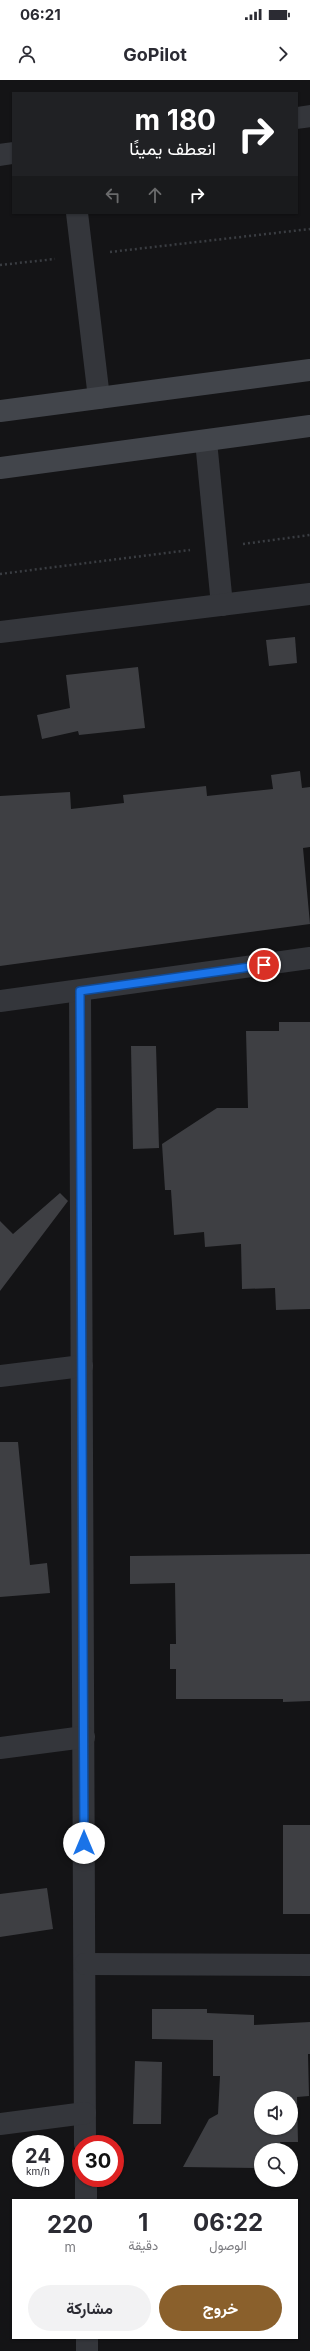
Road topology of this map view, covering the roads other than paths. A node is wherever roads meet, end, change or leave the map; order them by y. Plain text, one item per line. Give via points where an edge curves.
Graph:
1 (310, 116) edge
2 (298, 118) edge
3 (12, 153) edge
4 (0, 155) edge
5 (78, 214) edge
6 (310, 370) edge
7 (99, 398) junction
8 (0, 411) edge
9 (310, 426) edge
10 (206, 440) junction
11 (0, 468) edge
12 (310, 594) edge
13 (222, 604) junction
14 (0, 632) edge
15 (310, 958) edge
16 (80, 991) junction
17 (0, 1001) edge
18 (82, 1366) junction
19 (0, 1376) edge
20 (84, 1737) junction
21 (0, 1748) edge
22 (85, 1964) junction
23 (310, 1966) edge
24 (85, 2113) junction
25 (0, 2124) edge
26 (85, 2135) edge
27 (86, 2187) edge
28 (86, 2199) edge
29 (87, 2339) edge
30 (87, 2351) edge

1 - 2 street
3 - 4 street
5 - 7 street
6 - 7 main road
7 - 8 main road
9 - 10 main road
10 - 11 main road
10 - 13 street
12 - 13 street
13 - 14 street
15 - 16 street
16 - 17 street
16 - 18 street
18 - 19 street
18 - 20 street
20 - 21 street
20 - 22 street
22 - 23 street
22 - 24 street
24 - 25 street
24 - 26 street
27 - 28 street
29 - 30 street

